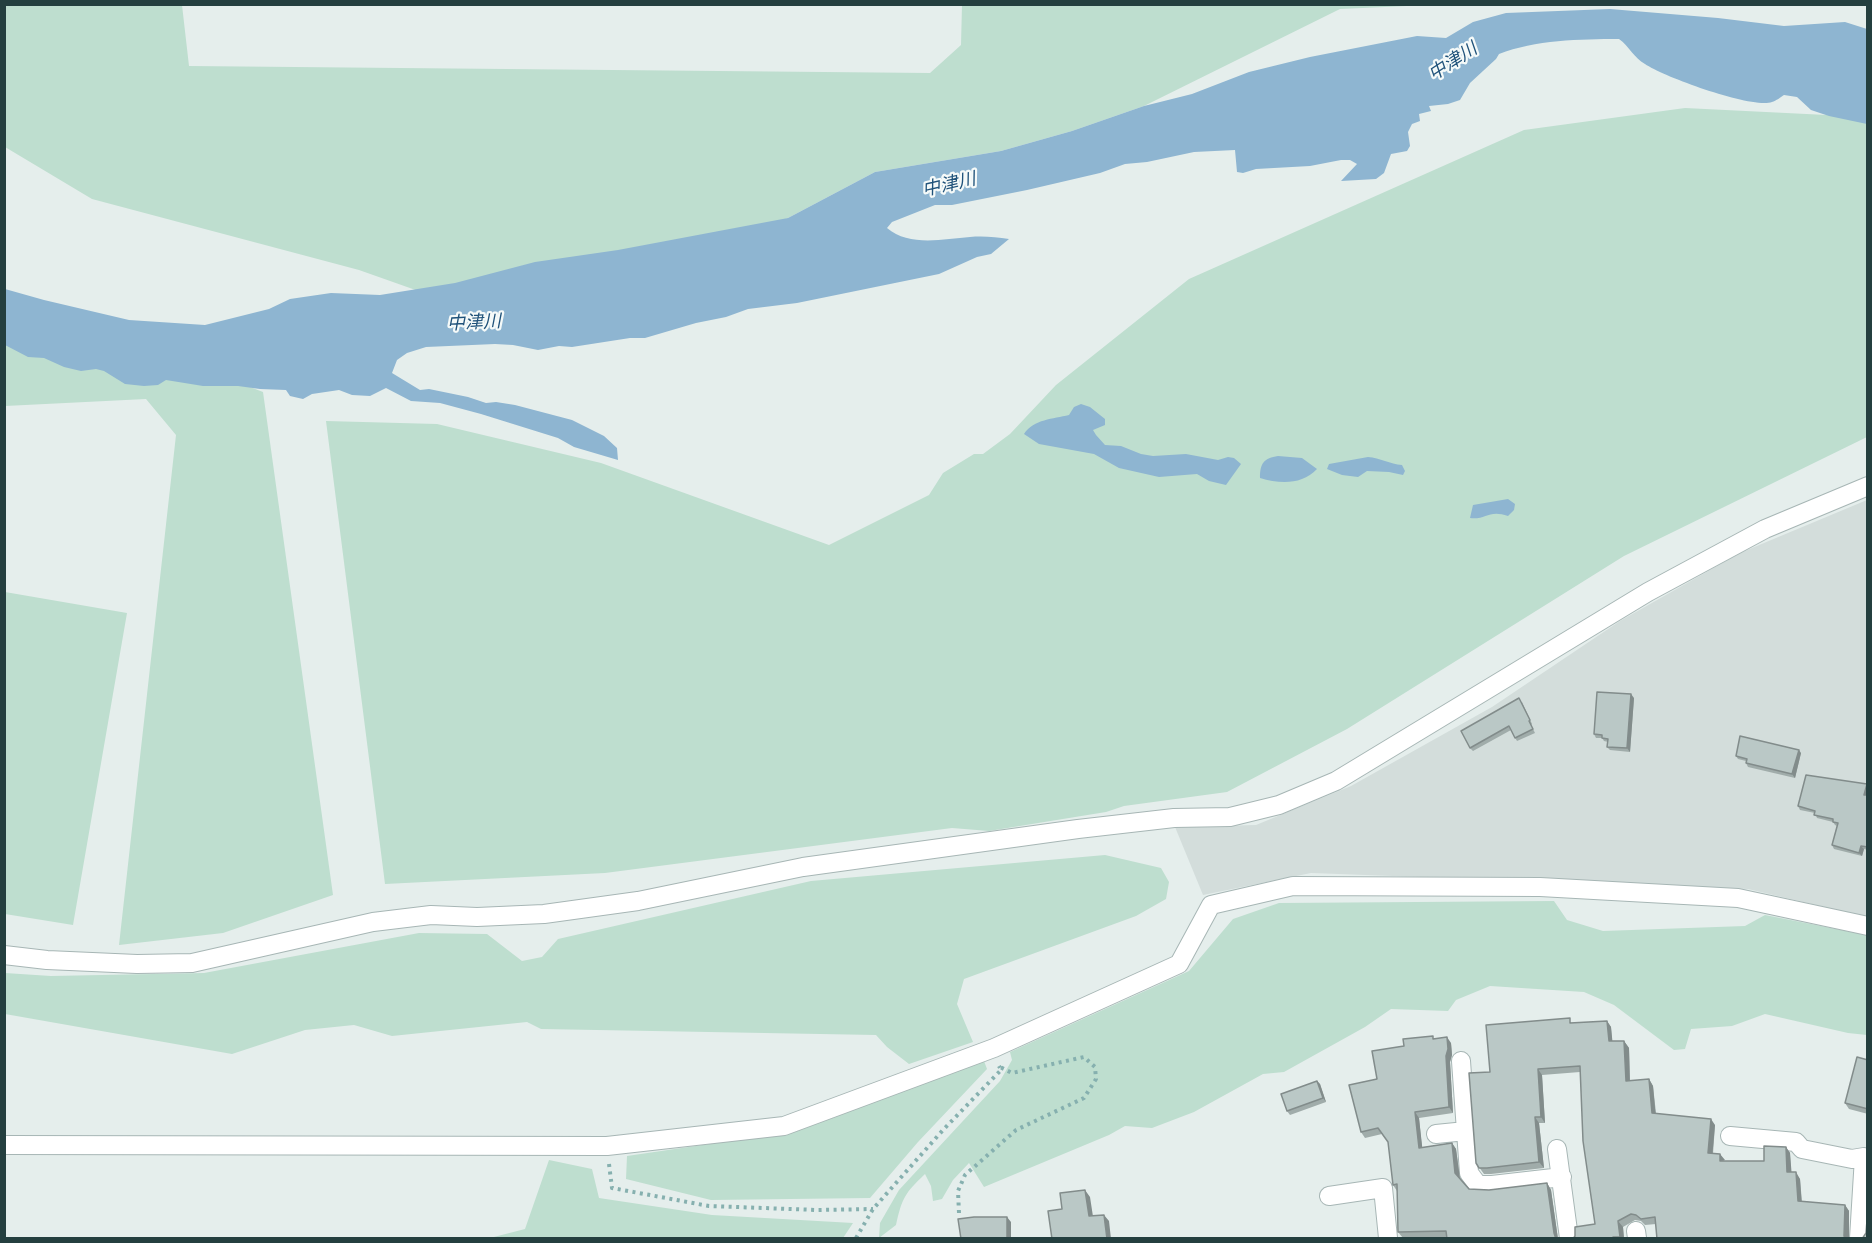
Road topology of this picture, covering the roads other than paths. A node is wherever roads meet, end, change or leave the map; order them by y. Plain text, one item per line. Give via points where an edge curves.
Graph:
1 (1868, 486) edge
2 (1868, 926) edge
3 (4, 955) edge
4 (1461, 1060) dead end
5 (1466, 1131) junction
6 (1436, 1134) dead end
7 (1742, 1142) dead end
8 (4, 1145) edge
9 (1557, 1149) dead end
10 (1562, 1177) junction
11 (1329, 1196) dead end
12 (1388, 1239) edge
13 (1569, 1239) edge
14 (1859, 1239) edge

1 - 3 street via 1765,529 1648,592 1336,781 1279,805 1230,817 1174,818 1078,829 803,867 638,901 544,914 431,915 373,922 192,963 47,960
2 - 8 street via 1738,898 1540,887 1293,886 1211,905 1179,964 994,1047 784,1126 607,1146
4 - 5 street
5 - 6 street
5 - 10 street via 1469,1173 1478,1185
7 - 14 street via 1796,1142 1802,1149 1864,1158
9 - 10 street
10 - 13 street
11 - 12 street via 1383,1188

